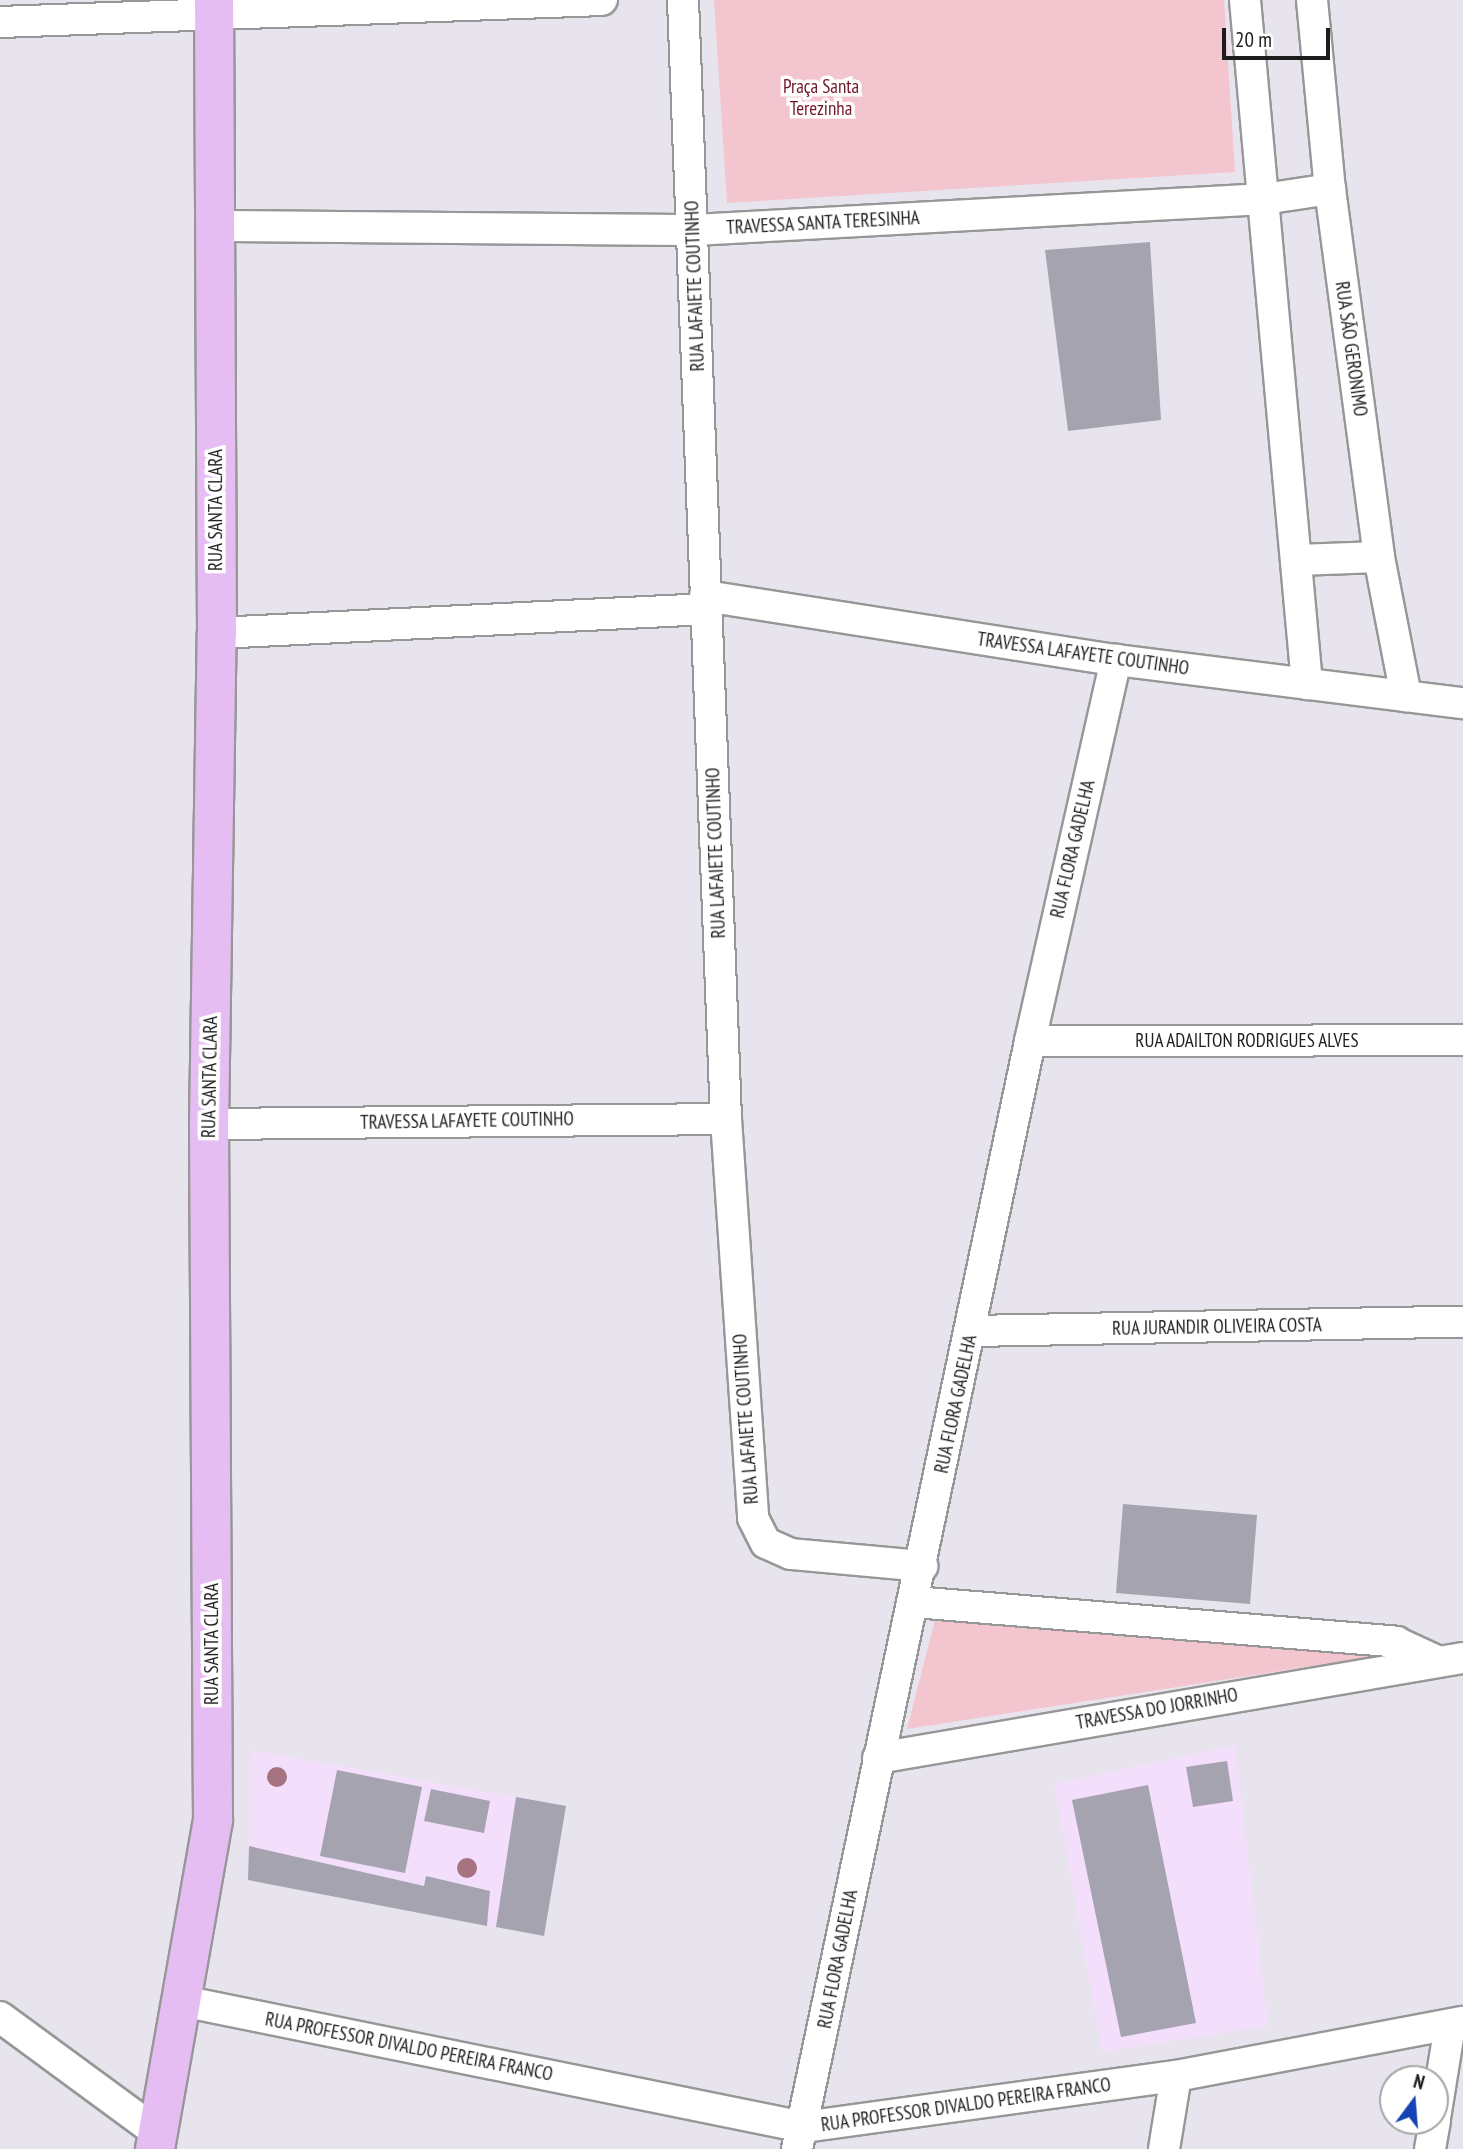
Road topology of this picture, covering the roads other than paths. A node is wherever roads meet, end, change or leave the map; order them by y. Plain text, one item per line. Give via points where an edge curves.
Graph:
1 (602, 0) edge
2 (683, 0) edge
3 (1245, 0) edge
4 (1312, 0) edge
5 (214, 7) edge
6 (0, 22) edge
7 (1329, 189) junction
8 (1264, 199) junction
9 (214, 226) junction
10 (694, 230) junction
11 (1379, 557) junction
12 (1298, 560) junction
13 (706, 603) junction
14 (217, 633) junction
15 (1116, 660) junction
16 (1307, 684) junction
17 (1406, 696) junction
18 (1463, 703) edge
19 (1463, 1040) edge
20 (1030, 1041) junction
21 (726, 1119) junction
22 (209, 1124) junction
23 (1463, 1322) edge
24 (972, 1331) junction
25 (922, 1566) junction
26 (914, 1602) junction
27 (1449, 1659) edge
28 (878, 1758) junction
29 (182, 2001) junction
30 (0, 2017) edge
31 (1457, 2024) edge
32 (1448, 2065) edge
33 (1176, 2076) junction
34 (800, 2138) edge
35 (157, 2142) edge
36 (1164, 2149) edge

1 - 5 street
2 - 10 street, RUA LAFAIETE COUTINHO
3 - 8 street
4 - 7 street, RUA SÃO GERONIMO
5 - 6 street
5 - 9 street, RUA SANTA CLARA
7 - 8 street, TRAVESSA SANTA TERESINHA
7 - 11 street, RUA SÃO GERONIMO
8 - 10 street, TRAVESSA SANTA TERESINHA
8 - 12 street
9 - 10 street, TRAVESSA SANTA TERESINHA
9 - 14 street, RUA SANTA CLARA
10 - 13 street, RUA LAFAIETE COUTINHO
11 - 12 street
11 - 17 street, RUA SÃO GERONIMO
12 - 16 street
13 - 14 street, TRAVESSA LAFAYETE COUTINHO
13 - 15 street, TRAVESSA LAFAYETE COUTINHO
13 - 21 street, RUA LAFAIETE COUTINHO
14 - 22 street, RUA SANTA CLARA
15 - 16 street, TRAVESSA LAFAYETE COUTINHO
15 - 20 street, RUA FLORA GADELHA
16 - 17 street, TRAVESSA LAFAYETE COUTINHO
17 - 18 street, TRAVESSA LAFAYETE COUTINHO
19 - 20 street, RUA ADAILTON RODRIGUES ALVES
20 - 24 street, RUA FLORA GADELHA
21 - 22 street, TRAVESSA LAFAYETE COUTINHO
21 - 25 street, RUA LAFAIETE COUTINHO via 758,1533 766,1543 791,1554
22 - 29 street, RUA SANTA CLARA via 213,1820
23 - 24 street, RUA JURANDIR OLIVEIRA COSTA
24 - 25 street, RUA FLORA GADELHA
25 - 26 street, RUA FLORA GADELHA
26 - 27 street, TRAVESSA DO JORRINHO via 1396,1642
26 - 28 street, RUA FLORA GADELHA
27 - 28 street, TRAVESSA DO JORRINHO
28 - 34 street, RUA FLORA GADELHA
29 - 34 street, RUA PROFESSOR DIVALDO PEREIRA FRANCO
29 - 35 street, RUA SANTA CLARA
30 - 35 street
31 - 32 street
31 - 33 street, RUA PROFESSOR DIVALDO PEREIRA FRANCO
33 - 34 street, RUA PROFESSOR DIVALDO PEREIRA FRANCO
33 - 36 street

